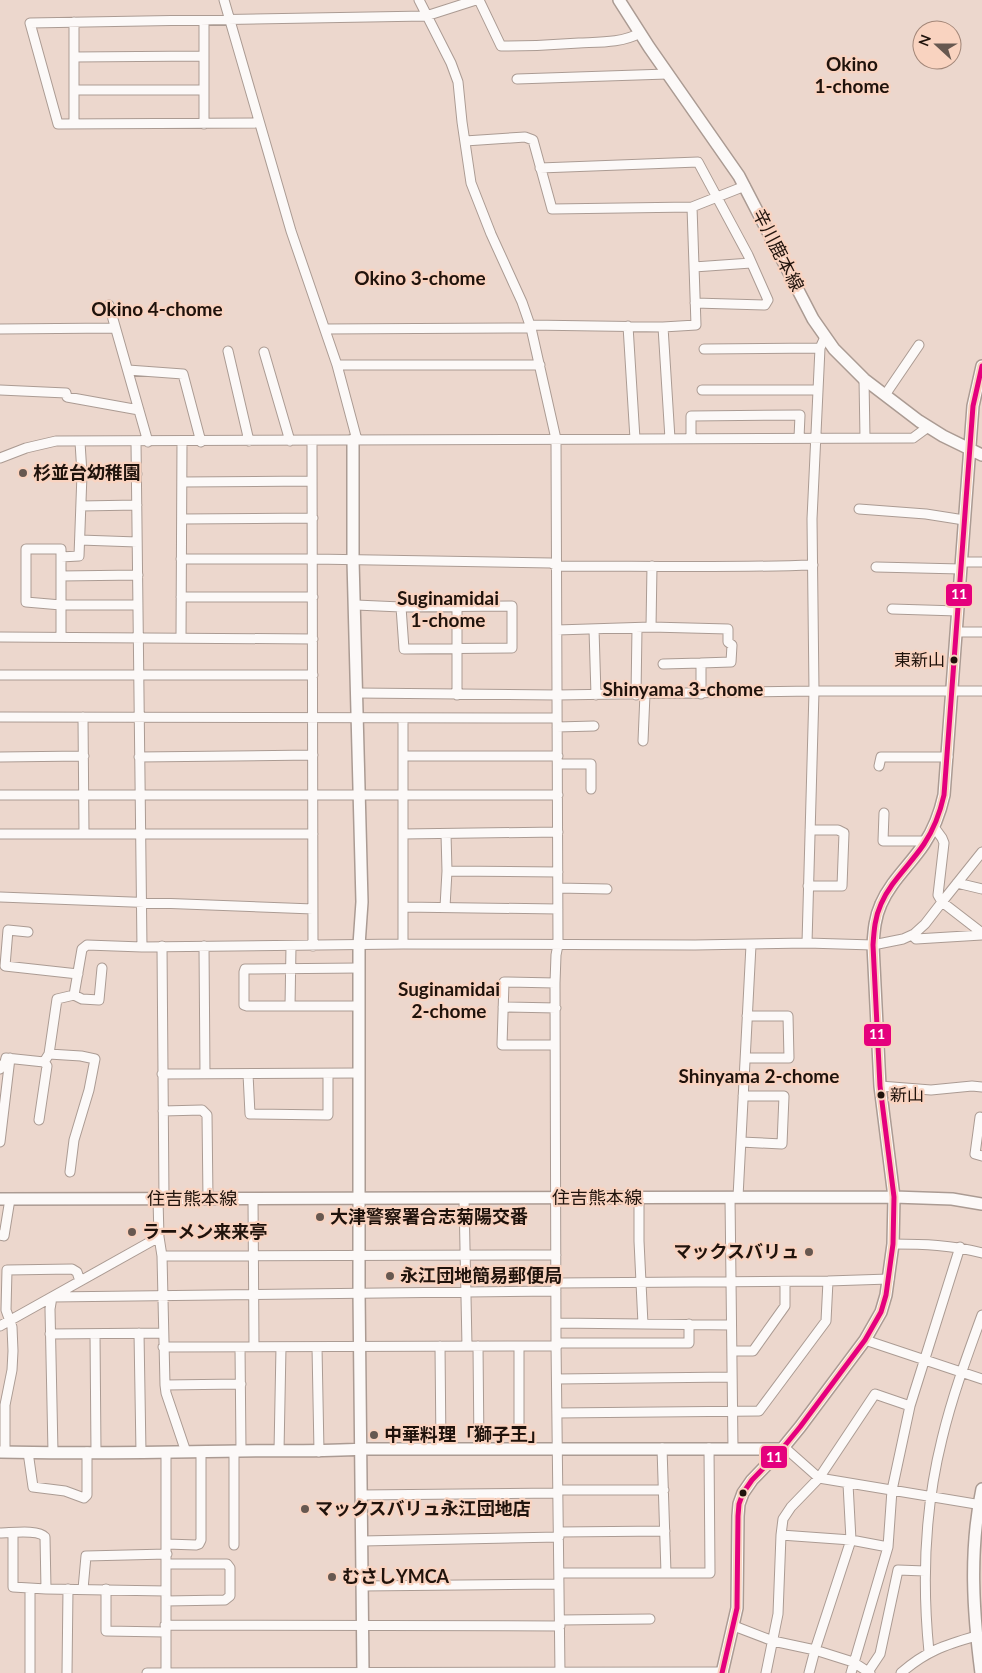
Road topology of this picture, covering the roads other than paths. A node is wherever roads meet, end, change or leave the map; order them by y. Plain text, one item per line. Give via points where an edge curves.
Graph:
1 (224, 0) edge
2 (418, 0) edge
3 (477, 0) edge
4 (619, 0) edge
5 (426, 16) junction
6 (204, 20) junction
7 (230, 20) junction
8 (74, 22) junction
9 (640, 33) junction
10 (204, 56) junction
11 (74, 57) junction
12 (667, 74) junction
13 (517, 79) dead end
14 (74, 90) junction
15 (204, 90) junction
16 (260, 122) junction
17 (74, 124) junction
18 (204, 124) junction
19 (465, 141) junction
20 (540, 168) junction
21 (744, 186) junction
22 (717, 198) junction
23 (692, 207) junction
24 (751, 262) junction
25 (694, 267) junction
26 (695, 303) junction
27 (109, 305) dead end
28 (531, 326) junction
29 (628, 326) junction
30 (663, 327) junction
31 (116, 328) junction
32 (0, 329) edge
33 (324, 329) junction
34 (825, 338) junction
35 (919, 345) dead end
36 (820, 348) junction
37 (704, 349) dead end
38 (228, 351) dead end
39 (264, 352) dead end
40 (337, 365) junction
41 (540, 365) junction
42 (982, 366) edge
43 (128, 370) junction
44 (864, 379) junction
45 (0, 390) edge
46 (702, 390) dead end
47 (818, 390) junction
48 (885, 395) junction
49 (139, 410) junction
50 (928, 427) junction
51 (816, 437) junction
52 (692, 438) junction
53 (800, 438) junction
54 (865, 438) junction
55 (556, 439) junction
56 (635, 439) junction
57 (670, 439) junction
58 (355, 440) junction
59 (249, 441) junction
60 (290, 441) junction
61 (312, 441) junction
62 (80, 442) junction
63 (136, 442) junction
64 (148, 442) junction
65 (182, 442) junction
66 (201, 442) junction
67 (970, 449) junction
68 (982, 455) edge
69 (0, 458) edge
70 (82, 474) junction
71 (137, 474) junction
72 (312, 481) junction
73 (182, 482) junction
74 (137, 505) junction
75 (81, 506) junction
76 (859, 509) dead end
77 (312, 518) junction
78 (182, 520) junction
79 (964, 520) junction
80 (80, 540) junction
81 (137, 542) junction
82 (61, 557) junction
83 (313, 559) junction
84 (181, 560) junction
85 (353, 560) junction
86 (982, 562) edge
87 (813, 565) junction
88 (962, 565) junction
89 (557, 566) junction
90 (652, 566) junction
91 (876, 567) dead end
92 (138, 575) junction
93 (61, 576) junction
94 (181, 597) junction
95 (313, 597) junction
96 (61, 605) junction
97 (138, 605) junction
98 (356, 605) junction
99 (458, 606) junction
100 (401, 607) junction
101 (892, 609) dead end
102 (958, 611) junction
103 (651, 627) junction
104 (637, 628) junction
105 (594, 629) junction
106 (557, 630) junction
107 (957, 632) junction
108 (982, 632) edge
109 (0, 637) edge
110 (60, 637) junction
111 (138, 638) junction
112 (181, 638) junction
113 (313, 639) junction
114 (458, 648) junction
115 (701, 663) junction
116 (663, 664) dead end
117 (0, 675) edge
118 (139, 675) junction
119 (313, 676) junction
120 (814, 691) junction
121 (953, 692) junction
122 (982, 692) edge
123 (357, 693) junction
124 (640, 694) junction
125 (701, 694) junction
126 (457, 695) junction
127 (557, 695) junction
128 (596, 695) junction
129 (0, 717) edge
130 (84, 717) junction
131 (139, 717) junction
132 (313, 717) junction
133 (357, 718) junction
134 (403, 718) junction
135 (557, 722) junction
136 (594, 726) dead end
137 (643, 741) dead end
138 (313, 755) junction
139 (84, 756) junction
140 (403, 756) junction
141 (0, 757) edge
142 (140, 757) junction
143 (948, 758) junction
144 (558, 760) junction
145 (880, 766) dead end
146 (591, 789) dead end
147 (84, 794) junction
148 (140, 794) junction
149 (0, 795) edge
150 (359, 795) junction
151 (558, 795) junction
152 (313, 796) junction
153 (404, 796) junction
154 (884, 813) dead end
155 (934, 827) junction
156 (810, 830) junction
157 (558, 832) junction
158 (84, 833) junction
159 (140, 833) junction
160 (0, 834) edge
161 (313, 834) junction
162 (403, 834) junction
163 (446, 834) junction
164 (926, 842) junction
165 (982, 852) edge
166 (447, 871) junction
167 (558, 872) junction
168 (957, 883) junction
169 (808, 886) junction
170 (558, 888) junction
171 (607, 889) dead end
172 (982, 889) edge
173 (0, 897) edge
174 (942, 902) junction
175 (141, 903) junction
176 (402, 907) junction
177 (445, 908) junction
178 (313, 909) junction
179 (558, 909) junction
180 (28, 932) dead end
181 (982, 934) edge
182 (912, 935) junction
183 (807, 943) junction
184 (403, 944) junction
185 (359, 945) junction
186 (558, 945) junction
187 (751, 945) junction
188 (872, 945) junction
189 (162, 946) junction
190 (204, 946) junction
191 (291, 946) junction
192 (313, 946) junction
193 (142, 947) junction
194 (102, 968) dead end
195 (359, 968) junction
196 (290, 969) junction
197 (78, 974) junction
198 (555, 983) junction
199 (74, 995) junction
200 (290, 1006) junction
201 (359, 1006) junction
202 (503, 1007) junction
203 (556, 1008) junction
204 (747, 1016) junction
205 (555, 1045) junction
206 (49, 1054) junction
207 (5, 1057) edge
208 (746, 1058) junction
209 (44, 1062) junction
210 (0, 1069) edge
211 (359, 1073) junction
212 (162, 1074) junction
213 (205, 1074) junction
214 (248, 1074) junction
215 (328, 1074) junction
216 (880, 1086) junction
217 (982, 1087) edge
218 (743, 1096) junction
219 (163, 1111) junction
220 (982, 1118) edge
221 (39, 1120) dead end
222 (0, 1142) edge
223 (741, 1142) junction
224 (982, 1156) edge
225 (70, 1172) dead end
226 (734, 1197) junction
227 (894, 1197) junction
228 (253, 1198) junction
229 (556, 1198) junction
230 (639, 1198) junction
231 (5, 1199) edge
232 (161, 1199) junction
233 (208, 1199) junction
234 (360, 1199) junction
235 (464, 1199) junction
236 (982, 1204) edge
237 (0, 1236) edge
238 (159, 1236) junction
239 (893, 1244) junction
240 (960, 1247) junction
241 (982, 1253) edge
242 (466, 1254) junction
243 (359, 1255) junction
244 (556, 1255) junction
245 (162, 1256) junction
246 (253, 1256) junction
247 (889, 1279) junction
248 (80, 1281) junction
249 (731, 1282) junction
250 (786, 1282) junction
251 (828, 1282) junction
252 (640, 1283) junction
253 (556, 1287) junction
254 (359, 1292) junction
255 (466, 1292) junction
256 (162, 1294) junction
257 (253, 1294) junction
258 (52, 1297) junction
259 (982, 1316) edge
260 (10, 1320) junction
261 (556, 1323) junction
262 (643, 1324) junction
263 (689, 1324) junction
264 (731, 1324) junction
265 (0, 1326) edge
266 (139, 1333) junction
267 (163, 1333) junction
268 (50, 1334) junction
269 (95, 1334) junction
270 (865, 1340) junction
271 (557, 1344) junction
272 (254, 1346) junction
273 (440, 1346) junction
274 (467, 1346) junction
275 (478, 1346) junction
276 (519, 1346) junction
277 (163, 1347) junction
278 (240, 1347) junction
279 (281, 1347) junction
280 (317, 1347) junction
281 (359, 1347) junction
282 (732, 1351) junction
283 (924, 1360) junction
284 (961, 1373) junction
285 (732, 1377) junction
286 (557, 1379) junction
287 (982, 1379) edge
288 (241, 1384) junction
289 (165, 1385) junction
290 (910, 1406) junction
291 (732, 1412) junction
292 (557, 1413) junction
293 (662, 1448) junction
294 (709, 1448) junction
295 (733, 1448) junction
296 (783, 1448) junction
297 (361, 1449) junction
298 (441, 1449) junction
299 (479, 1449) junction
300 (519, 1449) junction
301 (558, 1449) junction
302 (238, 1451) junction
303 (278, 1451) junction
304 (3, 1452) edge
305 (28, 1452) junction
306 (53, 1452) junction
307 (91, 1452) junction
308 (141, 1452) junction
309 (186, 1452) junction
310 (201, 1452) junction
311 (318, 1452) junction
312 (166, 1453) junction
313 (819, 1478) junction
314 (848, 1484) junction
315 (982, 1489) edge
316 (664, 1490) junction
317 (892, 1490) junction
318 (558, 1491) junction
319 (361, 1495) junction
320 (932, 1496) junction
321 (980, 1505) edge
322 (665, 1531) junction
323 (0, 1533) edge
324 (13, 1533) junction
325 (559, 1534) junction
326 (780, 1535) junction
327 (851, 1540) junction
328 (362, 1541) junction
329 (234, 1544) dead end
330 (888, 1547) junction
331 (167, 1549) junction
332 (166, 1564) junction
333 (925, 1571) junction
334 (559, 1573) junction
335 (666, 1573) junction
336 (559, 1584) junction
337 (362, 1586) junction
338 (30, 1589) junction
339 (46, 1589) junction
340 (68, 1589) junction
341 (83, 1589) junction
342 (106, 1589) junction
343 (166, 1591) junction
344 (166, 1601) junction
345 (650, 1620) dead end
346 (560, 1623) junction
347 (363, 1625) junction
348 (734, 1626) junction
349 (165, 1629) junction
350 (976, 1636) junction
351 (773, 1640) junction
352 (815, 1650) junction
353 (928, 1652) junction
354 (854, 1662) junction
355 (283, 1672) edge
356 (560, 1672) edge
357 (640, 1672) edge
358 (681, 1672) edge
359 (722, 1672) edge
360 (869, 1672) edge
361 (980, 1672) edge
362 (30, 1673) edge
363 (68, 1673) edge
364 (147, 1673) edge
365 (166, 1673) edge
366 (319, 1673) edge
367 (363, 1673) edge
368 (461, 1673) edge
369 (766, 1673) edge
370 (809, 1673) edge
371 (851, 1673) edge
372 (901, 1673) edge

1 - 7 street
2 - 5 street
3 - 5 street
3 - 9 street via 501,46 605,41 630,38
4 - 9 main road, 辛川鹿本線
5 - 7 street
5 - 19 street via 458,82
6 - 7 street
6 - 8 street
6 - 10 street
7 - 16 street
8 - 11 street
8 - 17 street via 30,23 58,124
9 - 12 main road, 辛川鹿本線
10 - 11 street
10 - 15 street
11 - 14 street
12 - 13 street
12 - 21 main road, 辛川鹿本線
14 - 15 street
14 - 17 street
15 - 18 street
16 - 18 street
16 - 33 street via 291,231
17 - 18 street
19 - 20 street via 525,137 533,140
19 - 28 street via 471,183
20 - 22 street via 698,162
20 - 23 street via 552,209
21 - 22 street
21 - 34 main road, 辛川鹿本線
22 - 23 street
22 - 24 street
23 - 25 street
24 - 25 street
24 - 26 street via 768,300 765,304
25 - 26 street
26 - 30 street via 696,325
27 - 31 street
28 - 29 street
28 - 33 street
28 - 41 street
29 - 30 street
29 - 56 street
30 - 57 street
31 - 32 street
31 - 43 street
33 - 40 street
34 - 36 street
34 - 44 main road, 辛川鹿本線
35 - 48 street
36 - 37 street
36 - 47 street
38 - 59 street
39 - 60 street
40 - 41 street
40 - 58 street
41 - 55 street
42 - 67 main road via 973,406
43 - 49 street
43 - 66 street via 183,374
44 - 48 main road, 辛川鹿本線
44 - 54 street
45 - 49 street via 66,393 67,397
46 - 47 street
47 - 51 street
48 - 50 main road, 辛川鹿本線
49 - 64 street
50 - 54 street via 913,438
50 - 67 main road, 辛川鹿本線
51 - 53 street
51 - 54 street
51 - 87 street
52 - 53 street
52 - 53 street via 691,416 790,415 800,415
52 - 57 street
55 - 56 street
55 - 58 street
55 - 89 street
56 - 57 street
58 - 61 street
58 - 85 main road
59 - 60 street
59 - 66 street
60 - 61 street
61 - 72 street
62 - 63 street
62 - 69 street via 56,442 26,448
62 - 70 street
63 - 64 street
63 - 71 street
64 - 65 street
65 - 66 street
65 - 73 street
67 - 68 main road, 辛川鹿本線
67 - 79 main road
70 - 71 street
70 - 75 street
71 - 74 street
72 - 73 street
72 - 77 street
73 - 78 street
74 - 75 street
74 - 81 street
75 - 80 street
76 - 79 street
77 - 78 street
77 - 83 street
78 - 84 street
79 - 88 main road
80 - 81 street
80 - 82 street via 79,556
81 - 92 street
82 - 93 street
82 - 96 street via 61,549 26,549 26,602
83 - 84 street
83 - 85 street
83 - 95 street
84 - 94 street
85 - 89 street via 551,563
85 - 98 main road
86 - 88 street
87 - 90 street
87 - 120 street
88 - 91 street
88 - 102 main road
89 - 90 street
89 - 106 street
90 - 103 street
92 - 93 street
92 - 97 street
93 - 96 street
94 - 95 street
94 - 112 street
95 - 113 street
96 - 97 street
96 - 110 street
97 - 111 street
98 - 100 street
98 - 123 main road
99 - 100 street
99 - 114 street
99 - 114 street via 512,606 512,648
100 - 114 street via 404,649
101 - 102 street
102 - 107 main road
103 - 104 street
103 - 115 street via 728,629 731,662
104 - 105 street
104 - 124 street
105 - 106 street
105 - 128 street
106 - 127 street
107 - 108 street
107 - 121 main road
109 - 110 street
110 - 111 street
111 - 112 street
111 - 118 street
112 - 113 street
113 - 119 street
114 - 126 street
115 - 116 street
115 - 125 street
117 - 118 street
118 - 119 street
118 - 131 street
119 - 132 street
120 - 121 street
120 - 125 street
120 - 156 street
121 - 122 street
121 - 143 main road
123 - 126 street
123 - 133 main road
124 - 125 street
124 - 128 street
124 - 137 street
126 - 127 street
127 - 128 street
127 - 135 street
129 - 130 street
130 - 131 street
130 - 139 street
131 - 132 street
131 - 142 street
132 - 133 street
132 - 138 street
133 - 134 street
133 - 150 main road
134 - 135 street
134 - 140 street
135 - 136 street
135 - 144 street
138 - 142 street
138 - 152 street
139 - 141 street
139 - 147 street
140 - 144 street
140 - 153 street
142 - 148 street
143 - 145 street via 880,756
143 - 155 main road via 944,795
144 - 146 street via 591,764
144 - 151 street
147 - 148 street
147 - 149 street
147 - 158 street
148 - 152 street
148 - 159 street
150 - 152 street
150 - 153 street
150 - 185 main road via 362,902
151 - 153 street
151 - 157 street
152 - 161 street
153 - 162 street
154 - 164 street via 883,841
155 - 164 main road
155 - 174 street via 944,843 938,895
156 - 169 street
156 - 169 street via 844,833 842,886
157 - 163 street
157 - 167 street
158 - 159 street
158 - 160 street
159 - 161 street
159 - 175 street
161 - 178 street
162 - 163 street
162 - 176 street
163 - 166 street
164 - 188 main road via 881,903 874,923
165 - 168 street
166 - 167 street
166 - 177 street
167 - 170 street
168 - 172 street
168 - 174 street
169 - 183 street
170 - 171 street
170 - 179 street
173 - 175 street
174 - 181 street
174 - 182 street
175 - 178 street
175 - 193 street
176 - 177 street
176 - 184 street
177 - 179 street
178 - 192 street
179 - 186 street
180 - 197 street via 8,930 5,966
181 - 182 street via 916,939
182 - 188 street
183 - 187 street
183 - 188 street
184 - 185 street
184 - 186 street
185 - 192 street
185 - 195 main road
186 - 187 street
186 - 198 street
187 - 204 street
188 - 216 main road
189 - 190 street
189 - 193 street
189 - 212 street
190 - 191 street
190 - 213 street
191 - 192 street
191 - 196 street
193 - 197 street via 87,945 82,949
194 - 199 street via 99,1000
195 - 196 street
195 - 201 main road
196 - 200 street
196 - 200 street via 246,969 244,1005
197 - 199 street
198 - 202 street via 504,982
198 - 203 street
199 - 206 street via 57,999
200 - 201 street
201 - 211 main road
202 - 203 street
202 - 205 street via 502,1045
203 - 205 street
204 - 208 street
204 - 208 street via 788,1016 789,1058
205 - 229 street
206 - 209 street
206 - 225 street via 95,1059 74,1140
207 - 209 street
207 - 210 street
207 - 222 street
208 - 218 street
209 - 221 street via 47,1066 38,1100
211 - 215 street
211 - 234 main road
212 - 213 street
212 - 219 street
213 - 214 street
214 - 215 street
214 - 215 street via 250,1114 328,1116
216 - 217 street via 931,1090
216 - 227 main road
218 - 223 street
218 - 223 street via 784,1096 782,1144
219 - 232 street
219 - 233 street via 202,1110 207,1114
220 - 224 street via 975,1154
223 - 226 street
226 - 227 main road, 住吉熊本線
226 - 230 main road, 住吉熊本線
226 - 249 street
227 - 236 main road, 住吉熊本線 via 952,1199
227 - 239 main road
228 - 233 main road, 住吉熊本線
228 - 234 main road, 住吉熊本線
228 - 246 street
229 - 230 main road, 住吉熊本線
229 - 235 main road, 住吉熊本線
229 - 244 street
230 - 252 street
231 - 232 main road, 住吉熊本線
231 - 237 street via 4,1236
232 - 233 main road, 住吉熊本線
232 - 238 street
234 - 235 main road, 住吉熊本線
234 - 243 main road
235 - 242 street
238 - 245 street
238 - 248 street
239 - 240 street
239 - 247 main road
240 - 241 street
240 - 283 street
242 - 243 street
242 - 244 street
242 - 255 street
243 - 246 street
243 - 254 main road
244 - 253 street
245 - 246 street
245 - 256 street
246 - 257 street
247 - 251 street
247 - 270 main road via 881,1312
248 - 258 street
248 - 260 street via 72,1269 7,1270 6,1310
249 - 250 street
249 - 252 street
249 - 264 street
250 - 251 street
250 - 282 street via 785,1306 753,1351
251 - 291 street via 826,1321 759,1411
252 - 253 street
252 - 262 street
253 - 255 street
253 - 261 street
254 - 255 street
254 - 257 street
254 - 281 main road
255 - 274 street
256 - 257 street
256 - 258 street
256 - 267 street
257 - 272 street
258 - 260 street
258 - 268 street
259 - 284 street
260 - 265 street
260 - 304 street via 12,1370 5,1405
261 - 262 street
261 - 271 street
262 - 263 street
263 - 264 street
263 - 271 street via 689,1343
264 - 282 street
266 - 267 street
266 - 269 street
266 - 308 street
267 - 277 street
268 - 269 street
268 - 306 street
269 - 307 street
270 - 283 street
270 - 296 main road
271 - 276 street
271 - 286 street
272 - 278 street
272 - 279 street
273 - 274 street
273 - 281 street
273 - 298 street
274 - 275 street
275 - 276 street
275 - 299 street
276 - 300 street
277 - 278 street
277 - 289 street
278 - 288 street
279 - 280 street
279 - 303 street
280 - 281 street
280 - 311 street
281 - 297 main road
282 - 285 street
283 - 284 street
283 - 290 street
284 - 287 street
284 - 320 street via 941,1439
285 - 286 street
285 - 291 street
286 - 292 street
288 - 289 street
288 - 302 street
289 - 309 street
290 - 313 street via 875,1394
290 - 317 street
291 - 292 street
291 - 295 street
292 - 301 street
293 - 294 main road
293 - 301 main road
293 - 316 street
294 - 295 main road
294 - 335 street via 710,1573
295 - 296 main road
296 - 313 street
296 - 348 main road via 752,1480 739,1504
297 - 298 main road
297 - 311 main road
297 - 319 main road
298 - 299 main road
299 - 300 main road
300 - 301 main road
301 - 318 street
302 - 303 main road
302 - 310 main road
302 - 329 street
303 - 311 main road
304 - 305 main road
305 - 306 main road
305 - 307 street via 33,1487 65,1491 84,1498 87,1495
306 - 307 main road
307 - 308 main road
308 - 312 main road
309 - 310 main road
309 - 312 main road
310 - 331 street via 201,1540 196,1545
312 - 331 street
313 - 314 street
313 - 326 street via 791,1507
314 - 317 street
314 - 327 street
315 - 321 main road
316 - 318 street
316 - 322 street
317 - 320 street
317 - 330 street
318 - 319 street
318 - 325 street
319 - 328 main road
320 - 321 street
320 - 333 street
321 - 350 main road via 973,1556
322 - 325 street
322 - 335 street
323 - 324 street
324 - 338 street via 12,1585
324 - 339 street via 40,1533 45,1537
325 - 328 street
325 - 334 street
326 - 327 street
326 - 351 street via 778,1614
327 - 330 street
327 - 352 street
328 - 337 main road
330 - 354 street
331 - 332 street
331 - 341 street via 86,1556
332 - 343 street
332 - 344 street via 227,1564 230,1568 230,1596 225,1600
333 - 353 street
333 - 360 street via 898,1570 880,1654
334 - 335 street
334 - 336 street
336 - 337 street
336 - 346 street
337 - 347 main road
338 - 339 street
338 - 362 street
339 - 340 street
340 - 341 street
340 - 363 street
341 - 342 street
342 - 343 street
342 - 349 street via 106,1631
343 - 344 street
344 - 349 street
345 - 346 street
346 - 347 street
346 - 356 street
347 - 349 street
347 - 367 main road
348 - 351 street
348 - 359 main road
349 - 365 street
350 - 353 street
350 - 361 main road
351 - 352 street
351 - 369 street
352 - 354 street
352 - 370 street
353 - 372 street
354 - 360 street
354 - 371 street
355 - 365 street
355 - 366 street
356 - 357 street
356 - 368 street
357 - 358 street
358 - 359 street
364 - 365 street
366 - 367 street
367 - 368 street

